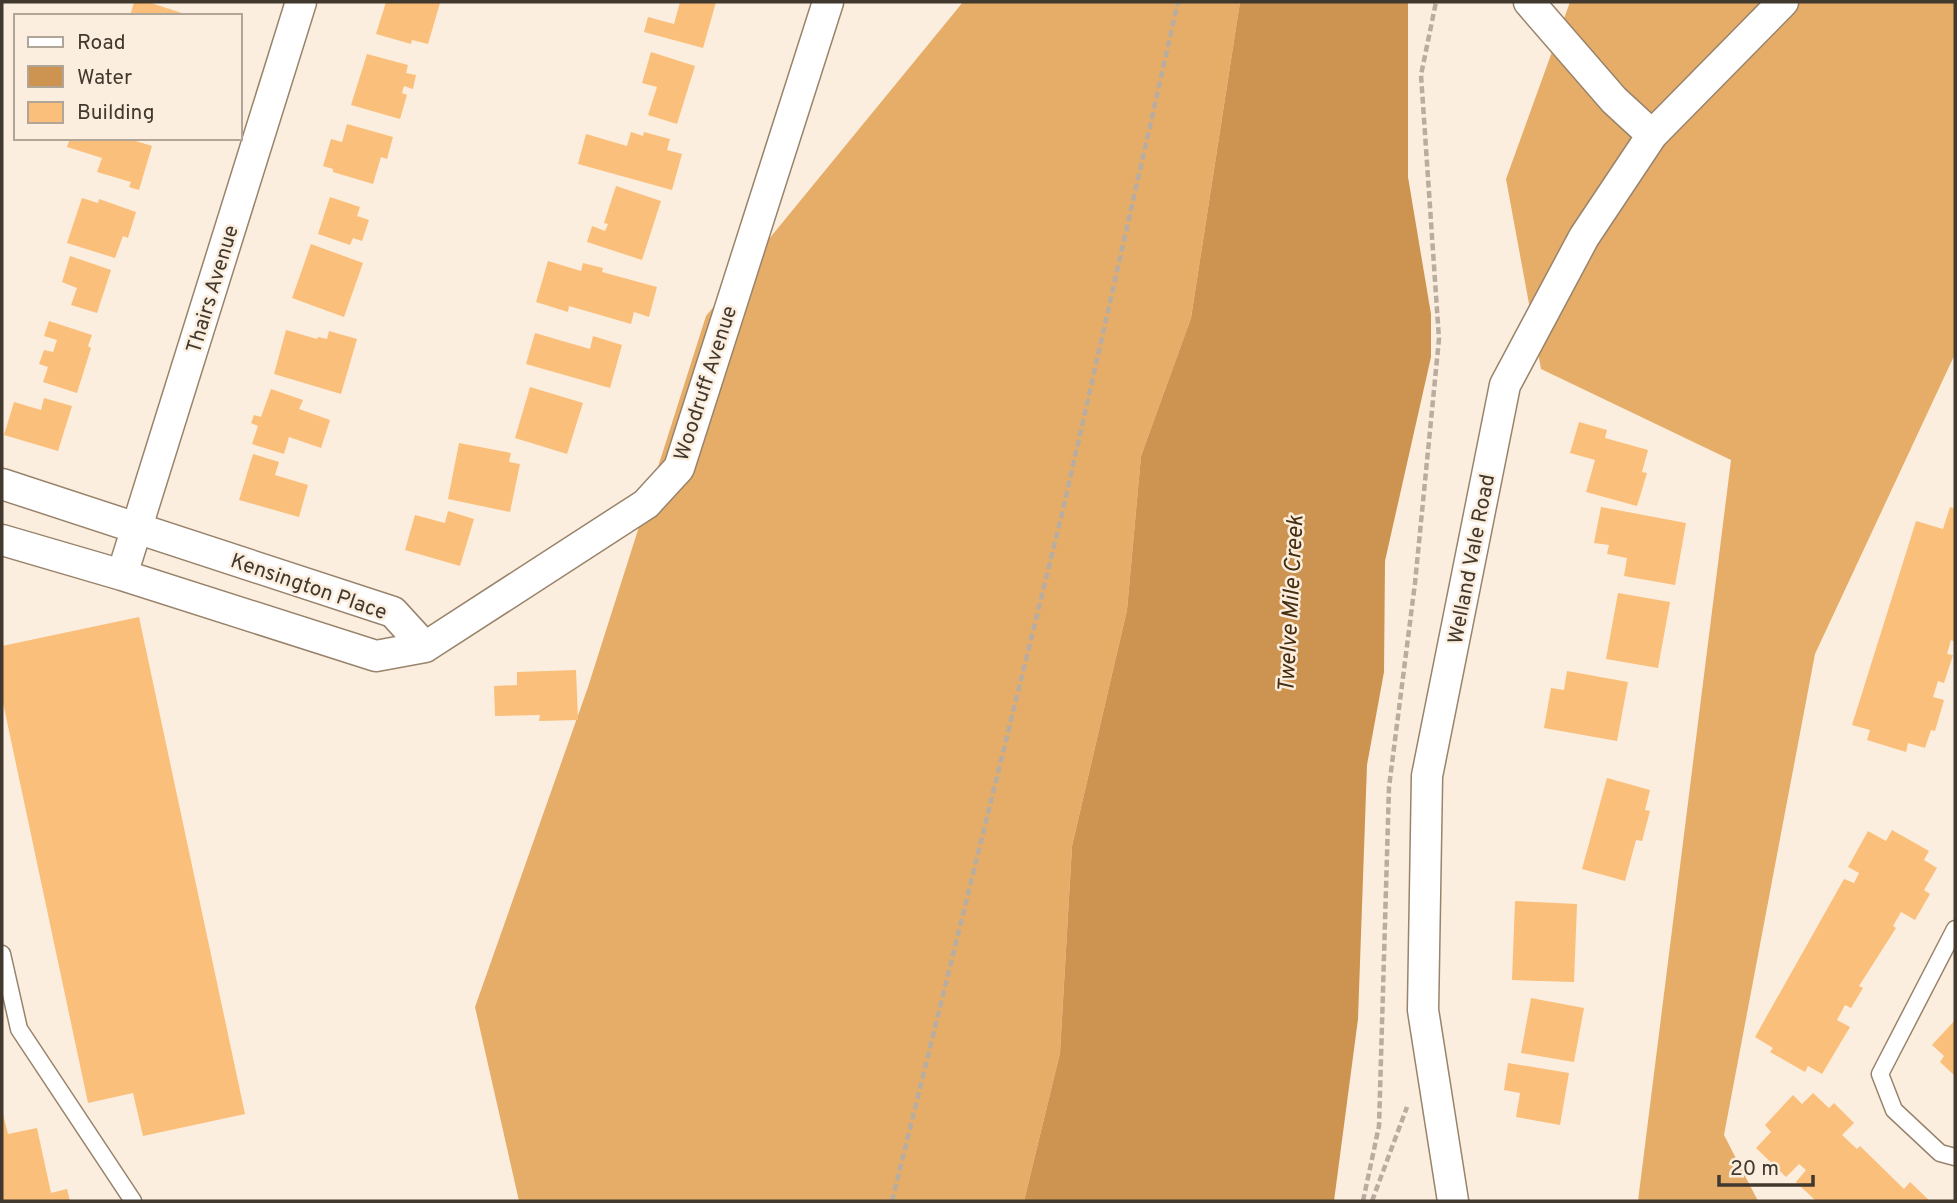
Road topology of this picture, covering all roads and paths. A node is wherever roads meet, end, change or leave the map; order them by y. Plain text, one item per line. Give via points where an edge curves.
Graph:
1 (301, 2) edge
2 (828, 2) edge
3 (1178, 2) edge
4 (1436, 2) edge
5 (1530, 2) edge
6 (1783, 2) edge
7 (1652, 135) junction
8 (2, 484) edge
9 (136, 528) junction
10 (2, 540) edge
11 (122, 575) junction
12 (425, 647) junction
13 (1955, 929) edge
14 (2, 954) edge
15 (1410, 1098) dead end
16 (1955, 1157) edge
17 (132, 1201) edge
18 (892, 1201) edge
19 (1363, 1201) edge
20 (1372, 1201) edge
21 (1453, 1201) edge

1 - 9 street, Thairs Avenue
2 - 12 street, Woodruff Avenue via 679,468 646,504
3 - 18 path via 1062,514
4 - 19 path via 1421,75 1440,339 1389,787 1378,1126
5 - 7 street via 1614,100
6 - 7 street, Welland Vale Road
7 - 21 street, Welland Vale Road via 1584,237 1505,385 1427,776 1423,1010
8 - 9 street, Kensington Place
9 - 11 street, Thairs Avenue
9 - 12 street, Kensington Place via 393,612
10 - 11 street, Kensington Place
11 - 12 street, Kensington Place via 376,656
13 - 16 lane via 1880,1073 1894,1110 1940,1153
14 - 17 lane via 19,1029
15 - 20 path

